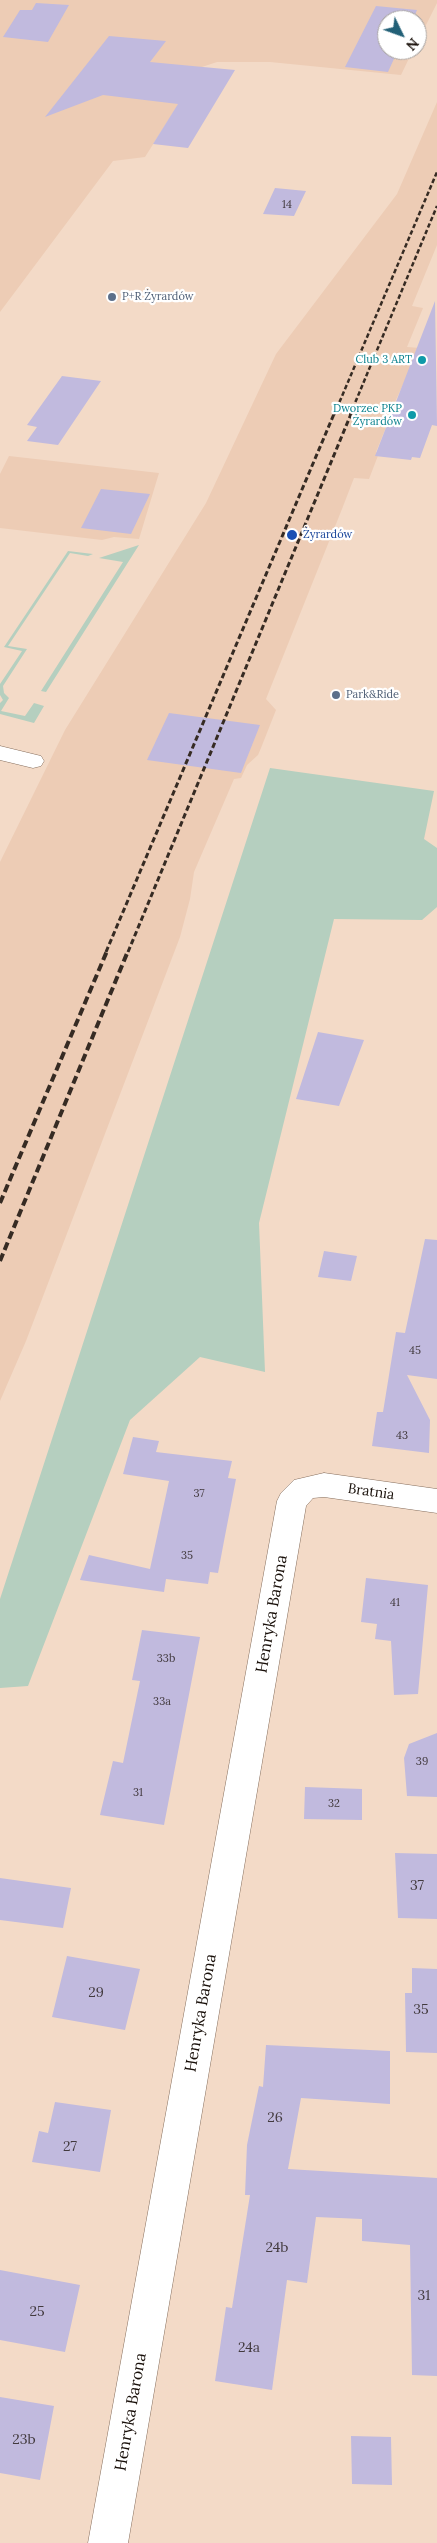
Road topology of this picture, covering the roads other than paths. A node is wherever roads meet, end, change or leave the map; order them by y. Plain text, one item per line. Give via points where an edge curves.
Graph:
1 (0, 753) edge
2 (32, 760) dead end
3 (305, 1488) joint
4 (437, 1501) edge
5 (108, 2543) edge

1 - 2 street
3 - 4 street, Bratnia via 324,1485
3 - 5 street, Henryka Barona via 292,1501

